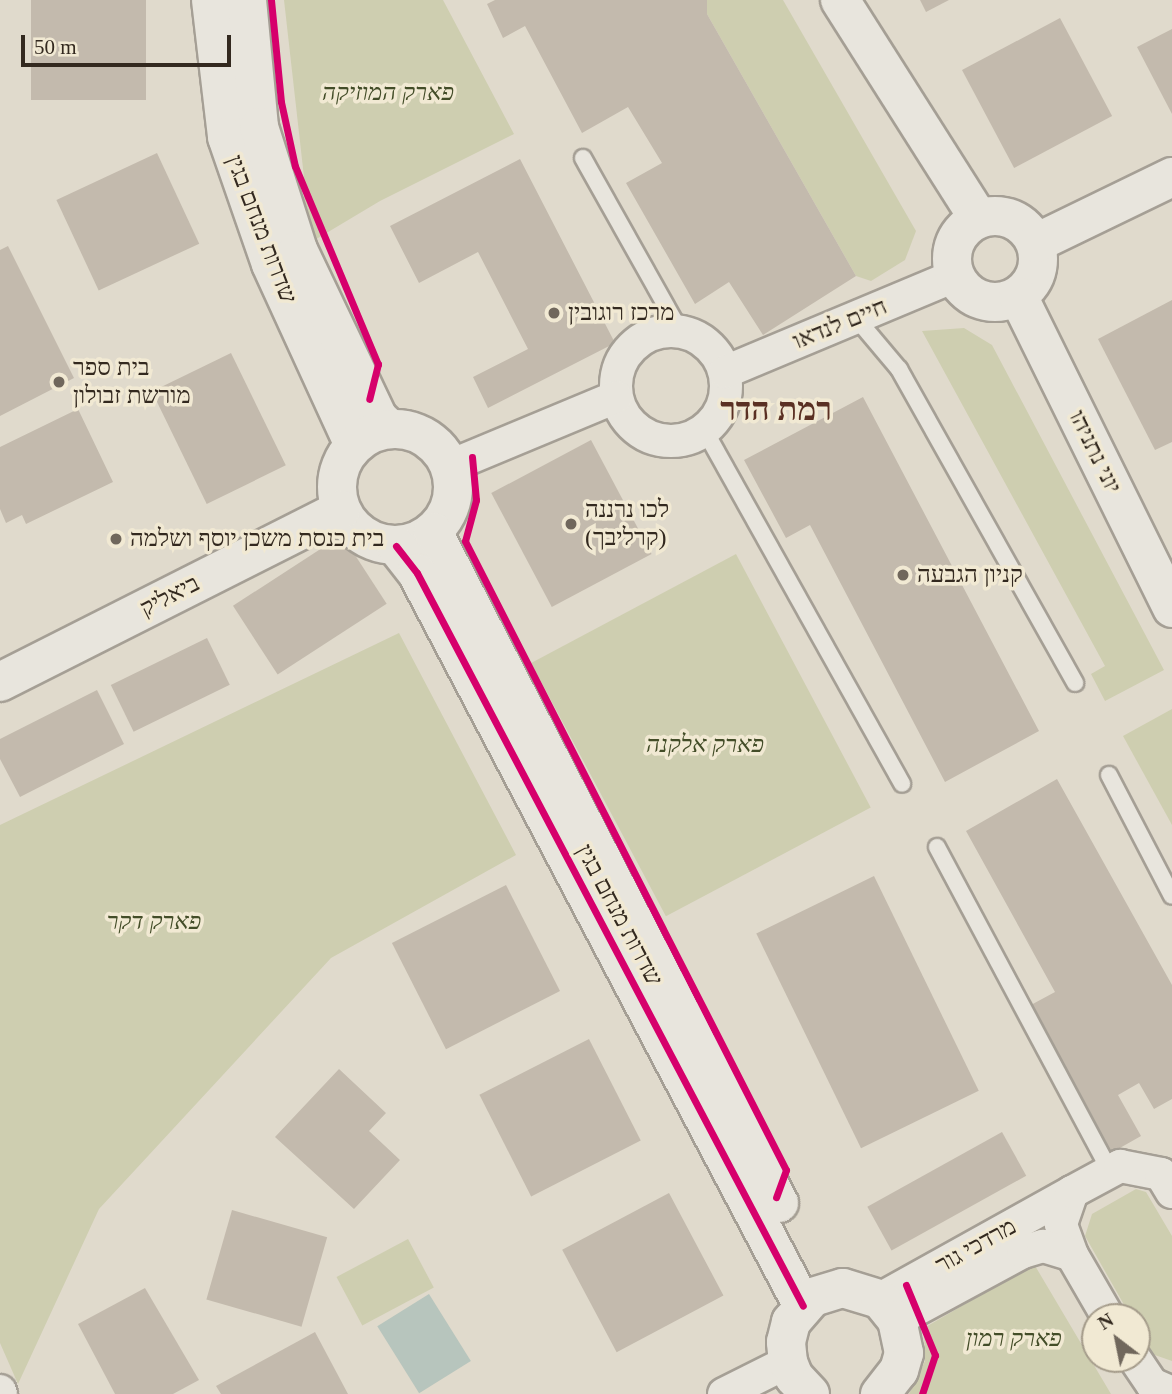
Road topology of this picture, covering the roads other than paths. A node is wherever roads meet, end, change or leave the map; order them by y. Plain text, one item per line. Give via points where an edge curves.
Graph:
1 (211, 0) edge
2 (247, 0) edge
3 (840, 0) edge
4 (583, 158) dead end
5 (1172, 177) edge
6 (979, 219) junction
7 (1036, 243) junction
8 (956, 276) junction
9 (1018, 296) junction
10 (856, 317) junction
11 (680, 331) junction
12 (725, 372) junction
13 (616, 397) junction
14 (390, 429) junction
15 (705, 430) junction
16 (354, 445) junction
17 (450, 466) junction
18 (341, 510) junction
19 (433, 532) junction
20 (396, 546) junction
21 (1172, 608) edge
22 (0, 682) edge
23 (1075, 683) dead end
24 (1109, 775) dead end
25 (902, 784) dead end
26 (937, 847) dead end
27 (1172, 896) edge
28 (1110, 1171) junction
29 (1072, 1192) junction
30 (1172, 1192) edge
31 (1072, 1255) junction
32 (814, 1298) junction
33 (1100, 1303) edge
34 (888, 1310) junction
35 (788, 1362) junction
36 (1145, 1373) edge
37 (1172, 1393) edge
38 (724, 1394) edge
39 (810, 1394) edge
40 (880, 1394) edge

1 - 16 street, שדרות מנחם בגין via 227,137 271,264
2 - 14 street, שדרות מנחם בגין via 259,127 298,250 378,418
3 - 6 street
4 - 11 lane
5 - 7 street
6 - 7 street via 1002,216 1016,221
6 - 8 street via 957,238 952,253
7 - 9 street via 1036,272
8 - 9 street via 976,298 991,302
8 - 10 street, חיים לנדאו
9 - 21 street, יוני נתניהו
10 - 12 street, חיים לנדאו
10 - 23 lane via 899,369
11 - 12 street via 709,345
11 - 13 street via 646,337 631,348 621,362
12 - 15 street via 724,404
13 - 15 street via 622,414 651,439 670,442
13 - 17 street
14 - 16 street
14 - 17 street via 426,438
15 - 25 lane
16 - 18 street via 337,475
17 - 19 street via 452,501
18 - 20 street via 363,537
18 - 22 street, ביאליק
19 - 20 street
19 - 32 street, שדרות מנחם בגין
20 - 32 street, שדרות מנחם בגין via 417,573
24 - 27 lane
26 - 28 lane
28 - 29 street, מרדכי גור
28 - 30 street, מרדכי גור via 1120,1166 1161,1174
29 - 31 street via 1061,1224
29 - 34 street, מרדכי גור
31 - 33 street
31 - 34 street, מרדכי גור via 1043,1246
32 - 34 street via 843,1288
32 - 35 street via 791,1322
34 - 40 street via 904,1353 899,1370
35 - 38 street
35 - 39 street via 794,1377
36 - 37 street via 1152,1384

